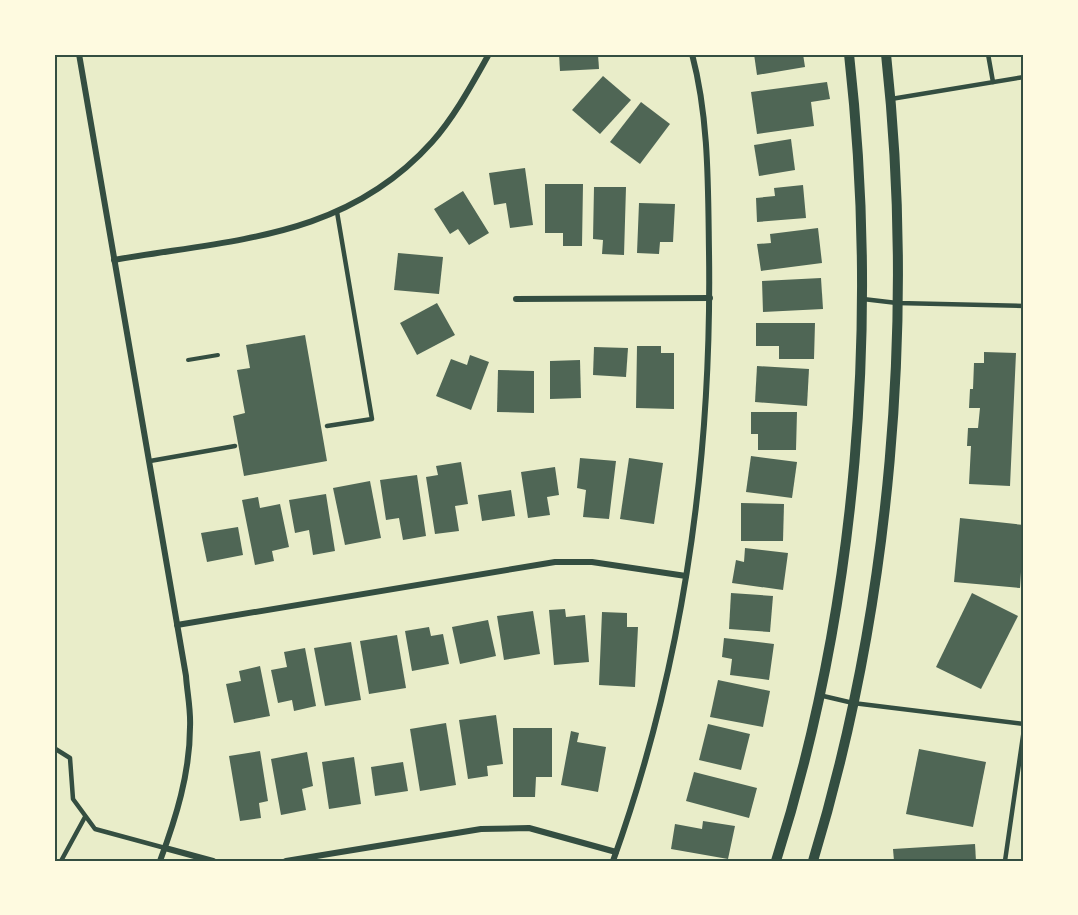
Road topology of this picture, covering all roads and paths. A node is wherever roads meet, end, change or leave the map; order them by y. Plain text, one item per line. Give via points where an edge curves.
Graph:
1 (79, 54) edge
2 (489, 54) edge
3 (692, 54) edge
4 (849, 54) edge
5 (886, 54) edge
6 (988, 54) edge
7 (1024, 77) edge
8 (993, 82) junction
9 (891, 99) junction
10 (338, 212) junction
11 (114, 260) junction
12 (710, 298) junction
13 (516, 299) dead end
14 (862, 299) junction
15 (897, 303) junction
16 (1024, 306) edge
17 (219, 355) dead end
18 (188, 360) dead end
19 (327, 426) dead end
20 (235, 446) dead end
21 (150, 461) junction
22 (686, 576) junction
23 (177, 624) junction
24 (818, 695) junction
25 (853, 703) junction
26 (1024, 724) edge
27 (1024, 729) edge
28 (54, 748) edge
29 (85, 817) junction
30 (165, 848) junction
31 (616, 852) junction
32 (328, 858) edge
33 (61, 861) edge
34 (160, 861) edge
35 (213, 861) edge
36 (286, 861) edge
37 (613, 861) edge
38 (777, 861) edge
39 (813, 861) edge
40 (1005, 861) edge

1 - 11 street
2 - 10 street via 428,147 393,179
3 - 12 street via 706,144
4 - 14 street via 861,199
5 - 9 street
6 - 8 lane
7 - 8 lane
8 - 9 lane
9 - 15 street
10 - 11 street via 269,234
10 - 19 lane via 372,419
11 - 21 street
12 - 13 street
12 - 22 street via 705,422
14 - 15 lane
14 - 24 street via 848,511
15 - 16 lane
15 - 25 street via 890,454 876,569
17 - 18 path
20 - 21 lane
21 - 23 street
22 - 23 street via 592,562 555,562
22 - 31 street via 657,719
23 - 30 street via 190,726 180,801
24 - 25 lane
24 - 38 street
25 - 26 lane
25 - 39 street
27 - 40 lane
28 - 29 lane via 70,758 73,799
29 - 30 lane via 95,830
29 - 33 lane
30 - 34 street
30 - 35 street
31 - 32 street via 529,828 481,829
31 - 37 street
32 - 36 street

